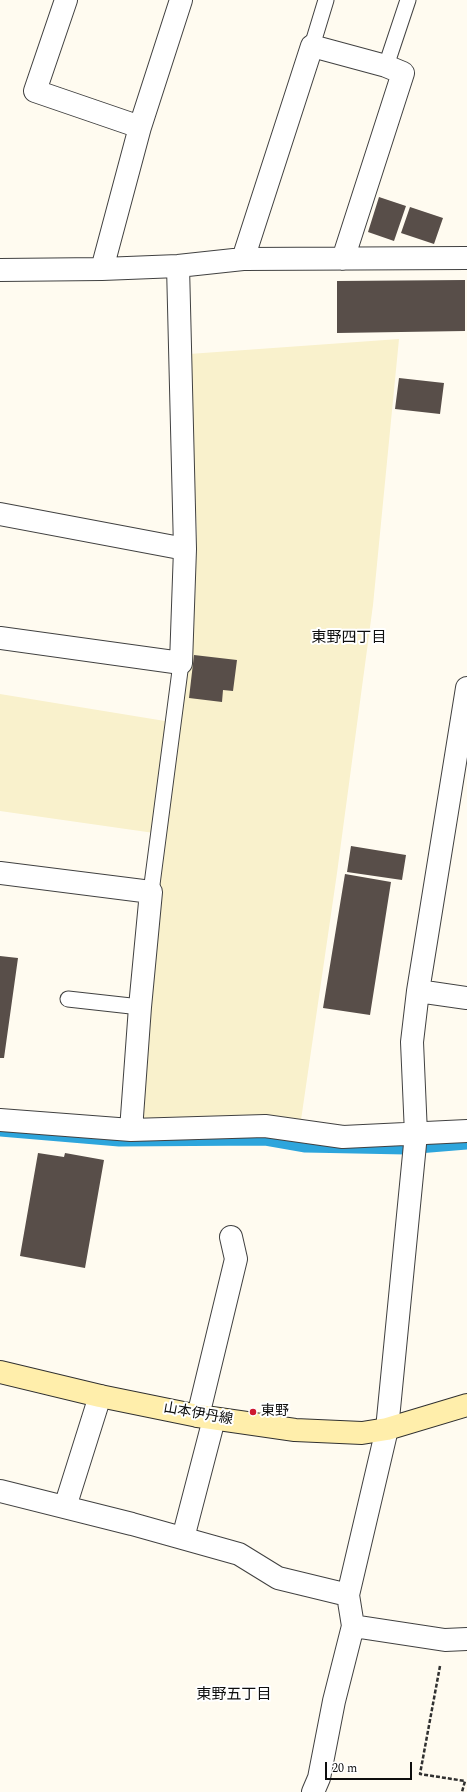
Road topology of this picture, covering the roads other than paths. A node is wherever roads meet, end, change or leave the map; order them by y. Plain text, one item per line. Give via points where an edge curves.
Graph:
1 (66, 0) edge
2 (181, 0) edge
3 (326, 0) edge
4 (408, 0) edge
5 (312, 46) junction
6 (386, 66) junction
7 (140, 126) junction
8 (467, 258) edge
9 (243, 259) junction
10 (343, 259) junction
11 (178, 266) junction
12 (102, 269) junction
13 (0, 270) edge
14 (0, 514) edge
15 (185, 549) junction
16 (0, 638) edge
17 (181, 663) junction
18 (467, 688) edge
19 (0, 873) edge
20 (152, 892) junction
21 (418, 991) junction
22 (467, 998) edge
23 (68, 999) dead end
24 (140, 1007) junction
25 (0, 1120) edge
26 (131, 1130) junction
27 (467, 1130) edge
28 (416, 1134) junction
29 (231, 1237) dead end
30 (0, 1372) edge
31 (100, 1396) junction
32 (467, 1405) edge
33 (206, 1417) junction
34 (387, 1429) junction
35 (0, 1491) edge
36 (65, 1507) junction
37 (183, 1538) junction
38 (348, 1595) junction
39 (353, 1626) junction
40 (467, 1639) edge
41 (313, 1792) edge

1 - 7 street via 35,91
2 - 7 street
3 - 5 lane
4 - 6 lane
5 - 6 street
5 - 9 street
6 - 10 street via 403,73
7 - 12 street
8 - 10 street
9 - 10 street
9 - 11 street
11 - 12 street
11 - 15 street
12 - 13 street
14 - 15 street
15 - 17 street
16 - 17 street
17 - 20 lane
18 - 21 street
19 - 20 street
20 - 24 street
21 - 22 street
21 - 28 street via 412,1042
23 - 24 lane
24 - 26 street
25 - 26 street
26 - 28 street via 265,1126 342,1137
27 - 28 street
28 - 34 street
29 - 33 street via 236,1259
30 - 31 main road, 山本伊丹線
31 - 33 main road, 山本伊丹線
31 - 36 street
32 - 34 main road, 山本伊丹線
33 - 34 main road, 山本伊丹線 via 295,1430 362,1433
33 - 37 street
34 - 38 street
35 - 36 street
36 - 37 street
37 - 38 street via 239,1554 278,1578
38 - 39 street
39 - 40 street via 445,1640
39 - 41 street via 334,1701 319,1778

